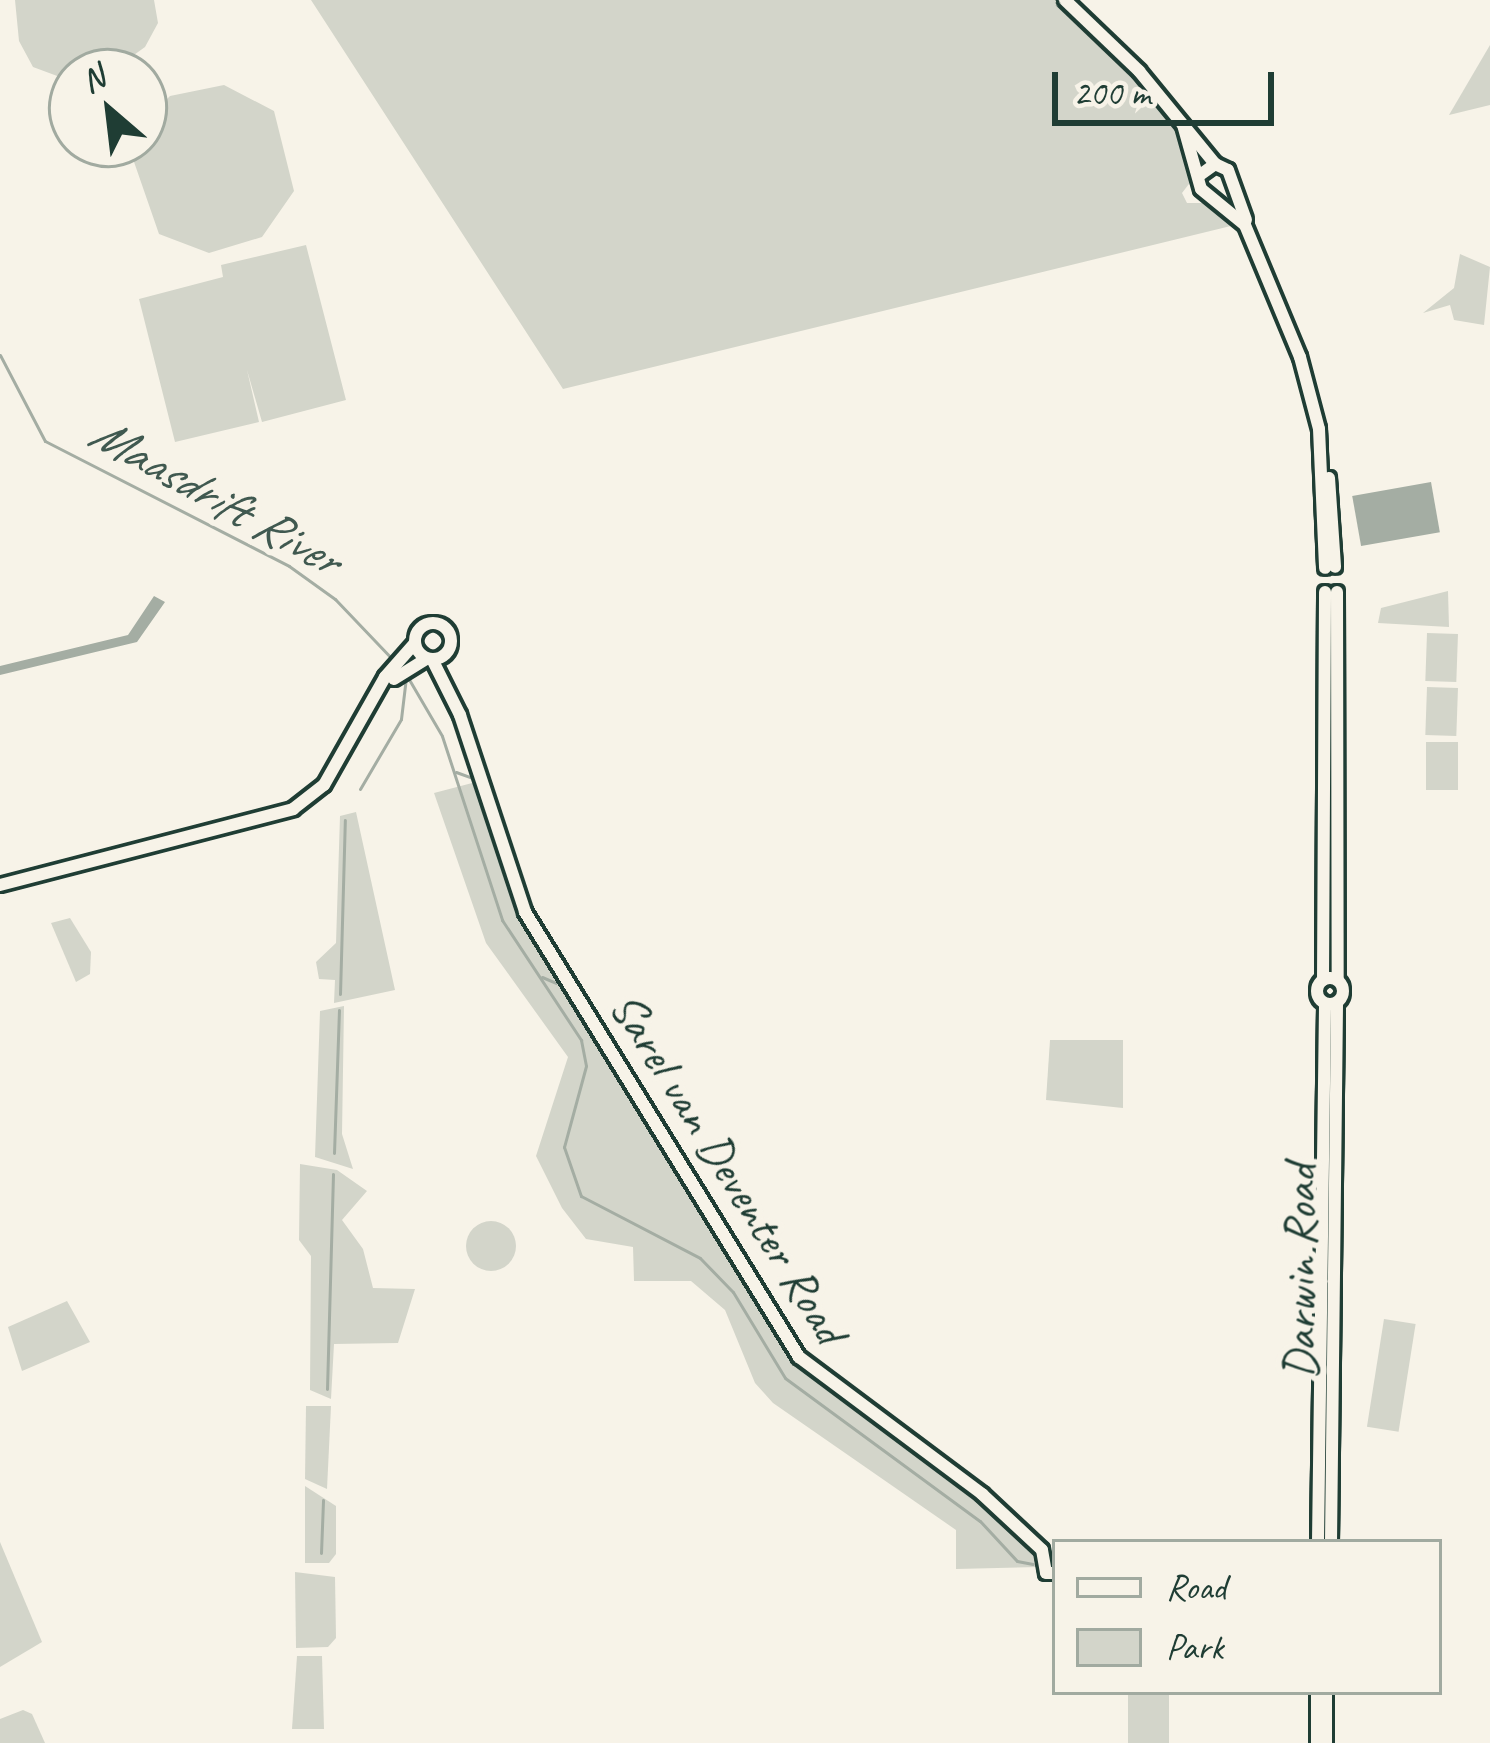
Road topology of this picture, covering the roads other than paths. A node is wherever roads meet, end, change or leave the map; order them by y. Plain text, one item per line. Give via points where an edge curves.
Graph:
1 (1065, 0) edge
2 (1184, 125) junction
3 (1215, 164) junction
4 (1200, 175) junction
5 (1232, 184) junction
6 (1212, 197) junction
7 (1330, 567) junction
8 (1331, 592) junction
9 (415, 643) junction
10 (451, 648) junction
11 (429, 659) junction
12 (406, 662) junction
13 (460, 716) junction
14 (0, 884) edge
15 (1330, 980) junction
16 (1331, 1003) junction
17 (1318, 1539) edge
18 (1331, 1539) edge
19 (1051, 1573) edge
20 (1322, 1695) edge
21 (1322, 1743) edge

1 - 2 street
2 - 3 street
2 - 4 street
3 - 4 street
3 - 5 street via 1228,170
4 - 6 street
5 - 6 street
5 - 7 street via 1311,379 1328,454
6 - 7 street via 1252,238 1300,357 1319,429
7 - 8 street via 1317,580
7 - 8 street via 1344,577
8 - 15 street
9 - 10 street via 419,629 435,623 449,631
9 - 11 street
9 - 12 street
10 - 11 street
10 - 13 street, Sarel van Deventer Road
11 - 12 street
11 - 13 street, Sarel van Deventer Road
12 - 14 street via 324,785 293,809
13 - 19 street, Sarel van Deventer Road via 525,912 803,1364 982,1494 1042,1550
15 - 16 street via 1343,990
15 - 16 street via 1317,994
16 - 17 street, Darwin Road
16 - 18 street, Darwin Road
20 - 21 street

